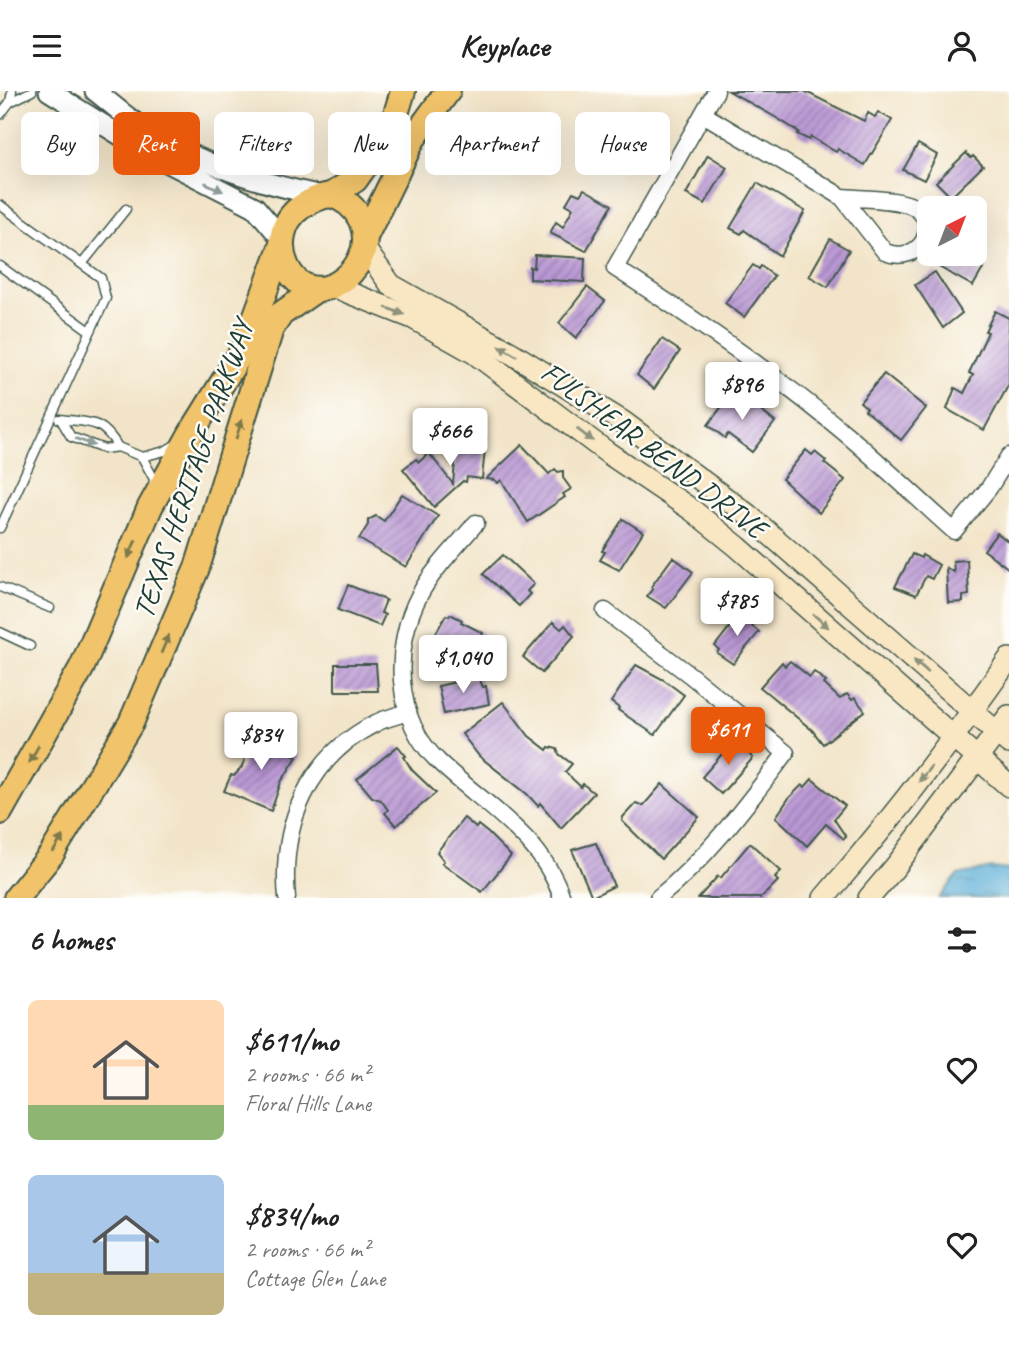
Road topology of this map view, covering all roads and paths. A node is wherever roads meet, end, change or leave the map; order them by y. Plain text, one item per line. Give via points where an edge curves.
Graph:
1 (12, 91) edge
2 (32, 91) edge
3 (49, 91) edge
4 (95, 91) edge
5 (403, 91) edge
6 (449, 91) edge
7 (716, 91) edge
8 (10, 102) junction
9 (703, 114) junction
10 (0, 115) edge
11 (327, 196) junction
12 (842, 197) junction
13 (0, 205) edge
14 (126, 209) dead end
15 (281, 243) junction
16 (365, 243) junction
17 (82, 264) junction
18 (0, 266) edge
19 (324, 288) junction
20 (90, 331) junction
21 (50, 415) junction
22 (61, 420) junction
23 (190, 435) junction
24 (118, 447) junction
25 (1009, 456) edge
26 (142, 457) junction
27 (710, 484) junction
28 (150, 507) junction
29 (692, 510) junction
30 (476, 523) dead end
31 (0, 527) edge
32 (0, 587) edge
33 (50, 608) dead end
34 (605, 611) dead end
35 (0, 632) edge
36 (30, 646) dead end
37 (1009, 659) edge
38 (973, 711) junction
39 (407, 712) junction
40 (1005, 731) edge
41 (954, 736) junction
42 (978, 758) junction
43 (1009, 786) edge
44 (0, 812) edge
45 (16, 898) edge
46 (287, 898) edge
47 (562, 898) edge
48 (658, 898) edge
49 (824, 898) edge
50 (869, 898) edge

1 - 8 lane
2 - 8 lane
3 -> 15 street via 146,152 255,207
4 - 11 street via 146,130 203,161 254,180
5 - 11 main road via 391,130 355,180
6 - 16 main road via 413,139
7 - 9 street
8 - 10 lane
9 - 12 street
9 - 25 street via 615,268 771,375 846,434 954,531
11 - 15 main road via 304,205 289,218
11 - 16 main road via 343,200 357,212
12 - 12 street via 886,252 906,256 923,243 926,222 914,207
13 - 17 lane
14 - 17 lane
15 - 19 main road via 288,269 296,279 304,286
15 - 23 main road, TEXAS HERITAGE PARKWAY via 244,348
16 - 19 main road via 353,271
27 -> 16 main road, FULSHEAR BEND DRIVE via 612,415 391,285
17 - 20 lane via 101,278 106,298
18 - 20 lane
19 -> 29 main road, FULSHEAR BEND DRIVE via 413,318 473,352
45 -> 19 main road, TEXAS HERITAGE PARKWAY via 51,856 131,723 197,568 271,329 281,314
20 - 21 lane
21 - 22 lane
21 - 31 lane
22 - 24 lane via 80,419 108,431
22 -> 24 lane via 71,437 104,449
23 - 26 lane via 165,451
23 - 28 main road, TEXAS HERITAGE PARKWAY
24 - 26 lane
26 - 28 lane via 154,479
27 - 29 main road
38 -> 27 main road, FULSHEAR BEND DRIVE
28 -> 44 main road, TEXAS HERITAGE PARKWAY via 82,667
29 -> 41 main road, FULSHEAR BEND DRIVE
30 - 39 street via 420,593 407,624 402,657
32 - 33 lane
34 - 48 street via 786,753 724,833
35 - 36 lane
37 - 38 main road
38 - 40 main road, FULSHEAR BEND DRIVE
38 - 41 main road
39 - 46 street via 355,736 332,753 313,776 289,835
39 - 47 street via 437,761 539,852
40 - 42 main road
41 - 42 main road, FULSHEAR BEND DRIVE
41 -> 49 main road
42 - 43 main road, FULSHEAR BEND DRIVE
42 - 50 main road

